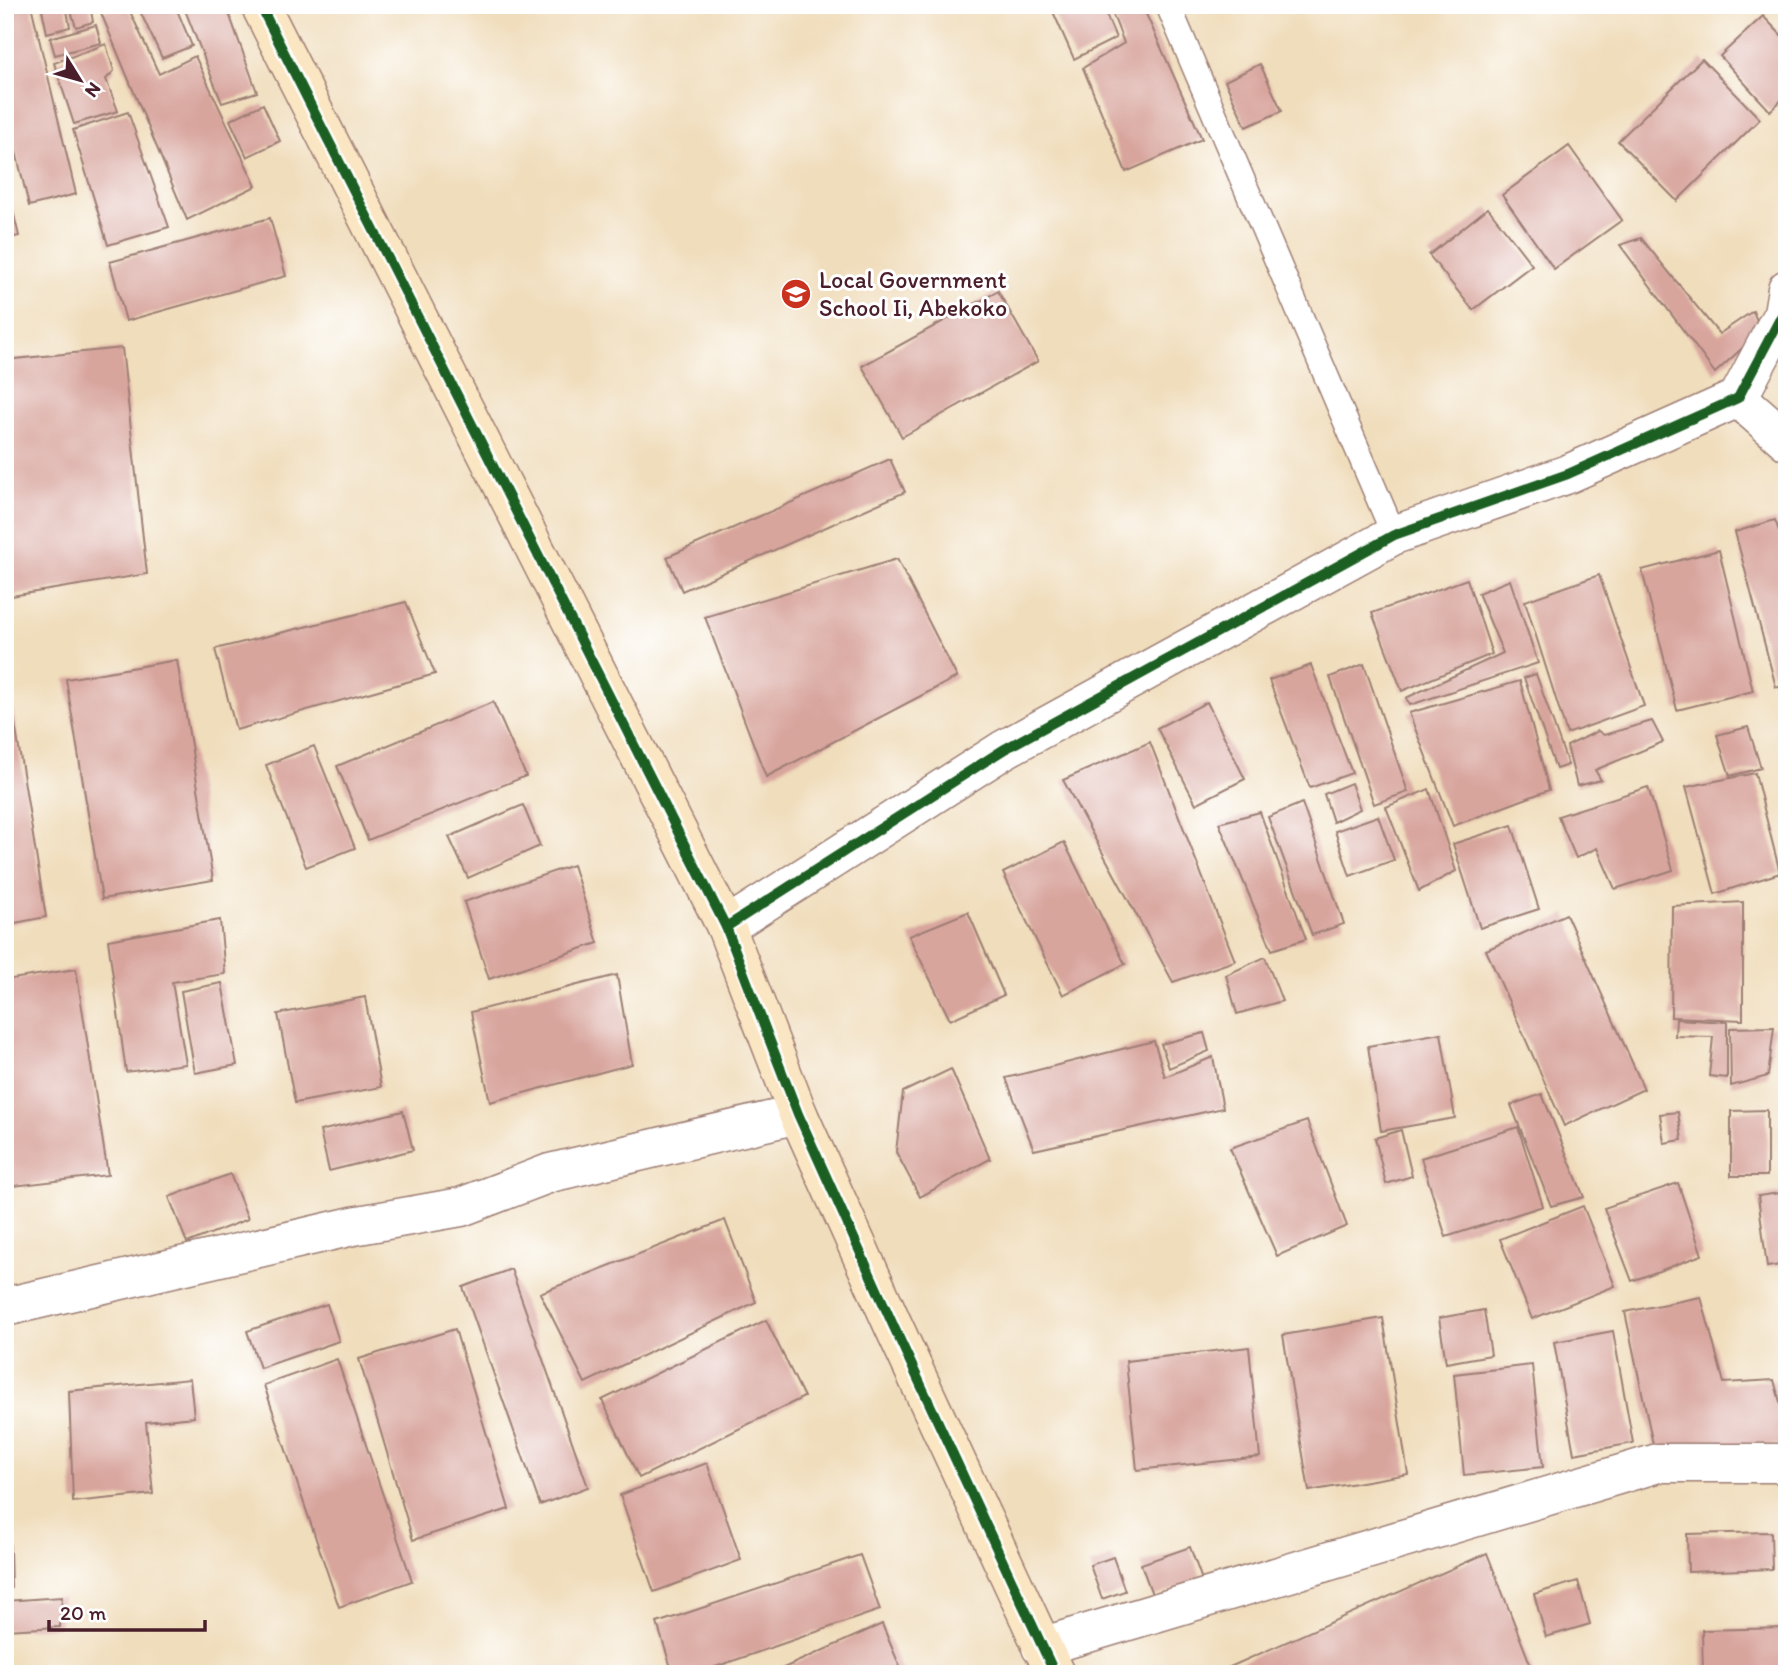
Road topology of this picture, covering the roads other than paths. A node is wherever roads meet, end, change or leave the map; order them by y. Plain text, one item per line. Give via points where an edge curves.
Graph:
1 (260, 5) edge
2 (1168, 5) edge
3 (1787, 289) edge
4 (1738, 398) junction
5 (1787, 441) edge
6 (1394, 535) junction
7 (726, 927) junction
8 (798, 1114) junction
9 (5, 1307) edge
10 (1787, 1463) edge
11 (1048, 1660) edge

1 - 7 street
2 - 6 lane
3 - 4 street via 1783,313
4 - 5 street
4 - 6 street via 1568,474
6 - 7 street via 1003,750
7 - 8 street
8 - 9 street via 550,1173 461,1207 354,1226
8 - 11 street
10 - 11 street via 1658,1463

